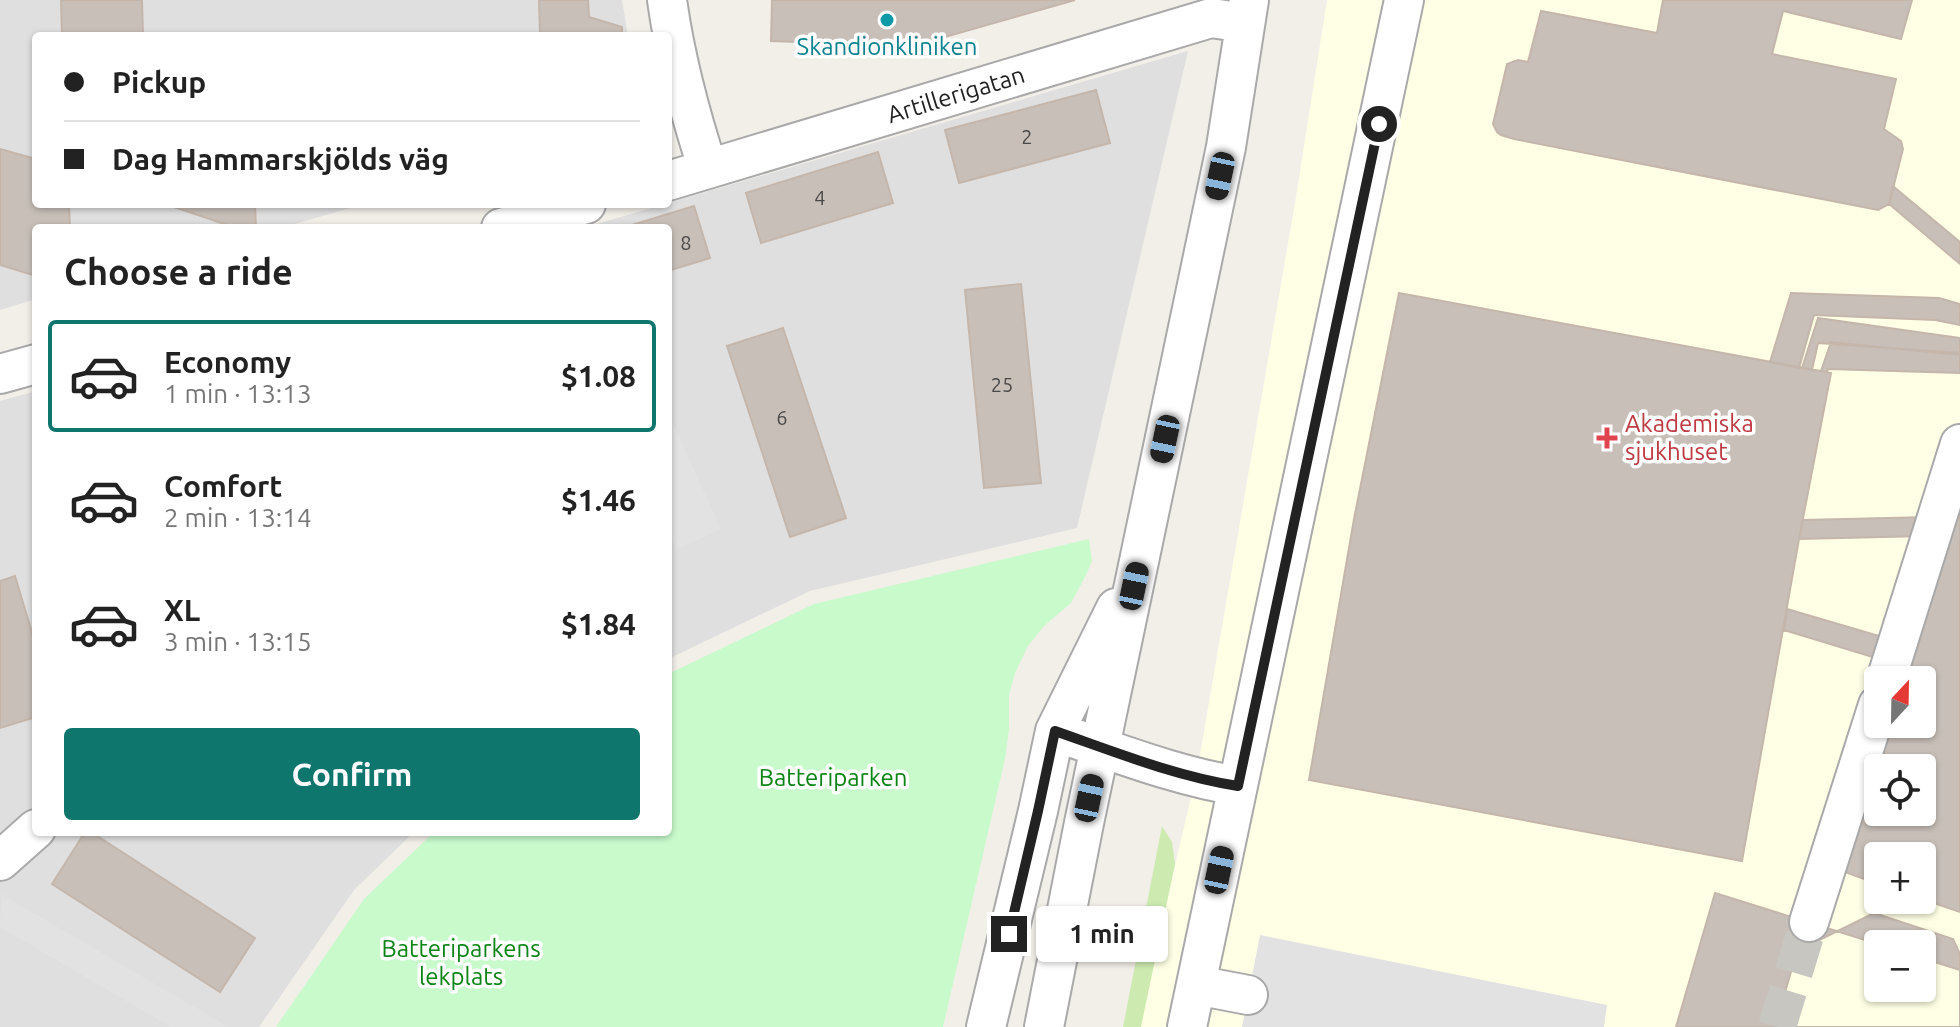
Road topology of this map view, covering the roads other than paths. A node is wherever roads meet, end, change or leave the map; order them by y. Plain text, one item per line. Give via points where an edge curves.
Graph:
1 (667, 0) edge
2 (1404, 0) edge
3 (1247, 11) edge
4 (708, 169) junction
5 (672, 180) edge
6 (572, 208) edge
7 (515, 224) edge
8 (32, 365) edge
9 (0, 374) edge
10 (1960, 444) edge
11 (1140, 559) junction
12 (1890, 666) edge
13 (1055, 731) junction
14 (1868, 738) edge
15 (1100, 747) junction
16 (1238, 786) junction
17 (32, 833) edge
18 (0, 861) edge
19 (1809, 922) tunnel mouth
20 (1196, 985) junction
21 (1248, 995) dead end
22 (986, 1027) edge
23 (1044, 1027) edge
24 (1187, 1027) edge

1 - 4 street
2 - 16 street
3 - 4 street, Artillerigatan
3 - 11 street via 1226,147
4 - 5 street, Artillerigatan
6 - 7 street
8 - 9 street
10 - 12 street
11 - 13 street
11 - 15 street
13 - 15 street
13 - 22 street
14 - 19 street
15 - 16 street
15 - 23 street
16 - 20 street
17 - 18 street
20 - 21 street
20 - 24 street

